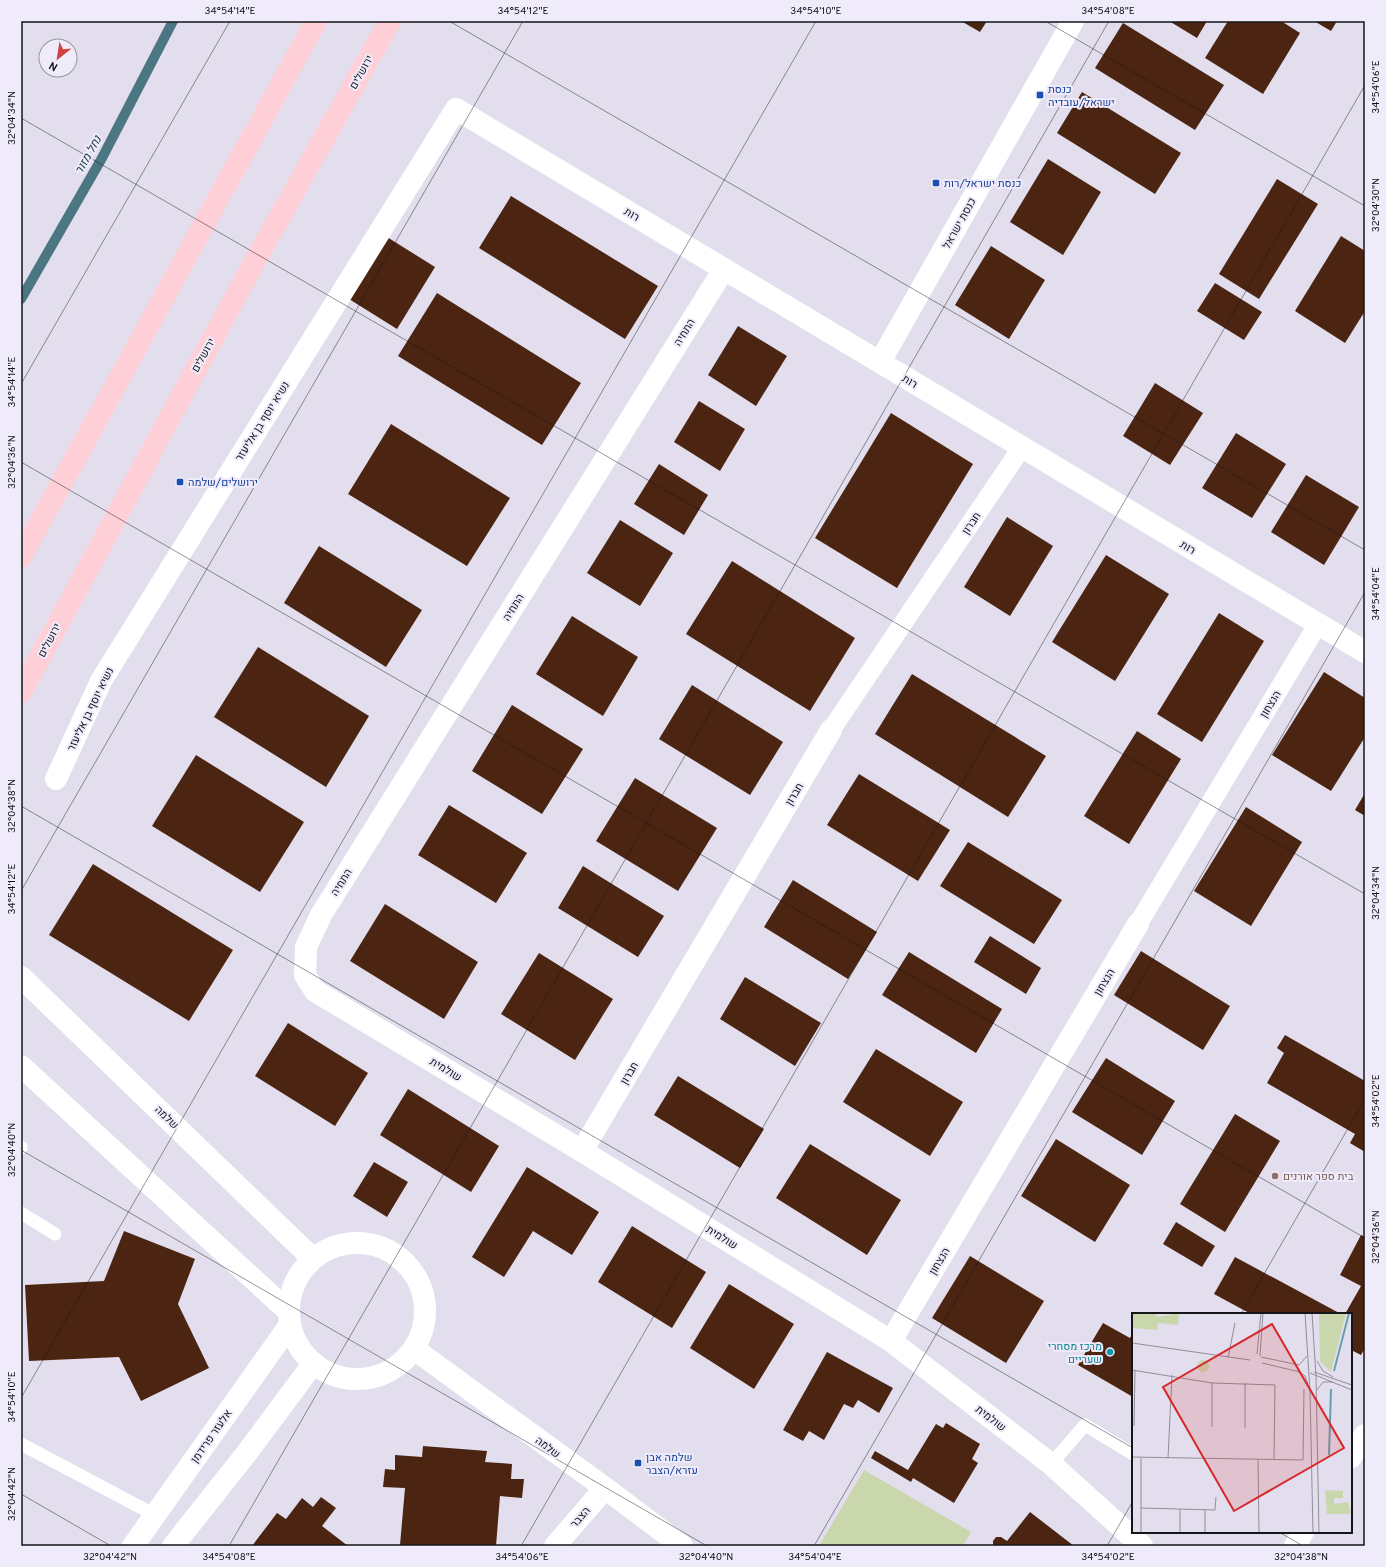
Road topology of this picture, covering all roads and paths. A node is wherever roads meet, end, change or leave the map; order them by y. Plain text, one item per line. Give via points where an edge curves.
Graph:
1 (316, 21) edge
2 (390, 21) edge
3 (1073, 21) edge
4 (456, 109) joint
5 (724, 269) junction
6 (880, 362) junction
7 (1022, 447) junction
8 (21, 557) edge
9 (1318, 624) junction
10 (1365, 652) edge
11 (21, 692) edge
12 (831, 730) joint
13 (56, 779) dead end
14 (1138, 924) joint
15 (306, 947) joint
16 (21, 977) edge
17 (21, 1066) edge
18 (582, 1151) junction
19 (21, 1213) edge
20 (55, 1234) dead end
21 (312, 1258) junction
22 (288, 1318) junction
23 (891, 1341) junction
24 (414, 1350) junction
25 (313, 1364) junction
26 (1365, 1435) edge
27 (21, 1444) edge
28 (1132, 1453) edge
29 (1352, 1455) edge
30 (1051, 1464) junction
31 (605, 1488) junction
32 (155, 1515) junction
33 (1303, 1533) edge
34 (133, 1546) edge
35 (173, 1546) edge
36 (555, 1546) edge
37 (682, 1546) edge
38 (1142, 1546) edge
39 (1295, 1546) edge

1 - 8 highway
2 - 11 highway, ירושלים via 254,261
3 - 6 street, כנסת ישראל
4 - 5 street, רות
4 - 13 street, נשיא יוסף בן אליעזר via 101,681
5 - 6 street, רות
5 - 15 street, התחיה via 320,915
6 - 7 street, רות
7 - 9 street, רות
7 - 12 street, חברון
9 - 10 street, רות
9 - 14 street, הנצחון
12 - 18 street, חברון
14 - 23 street, הנצחון
15 - 18 street, שולמית via 305,975 315,991
16 - 21 street, שלמה
17 - 22 street
18 - 23 street, שולמית
19 - 20 lane
21 - 22 street via 299,1273 290,1290
21 - 24 street via 331,1246 352,1242 374,1244 394,1253 410,1268 421,1287 426,1308 423,1330
22 - 25 street via 296,1344
22 - 32 street, אלעזר פרידמן
23 - 30 street, שולמית
24 - 25 street via 397,1367 375,1378 350,1380 327,1373
24 - 31 street, שלמה
25 - 35 street
26 - 29 street
27 - 32 lane
28 - 30 lane via 1085,1425
30 - 38 street, שולמית
31 - 36 street, הצבר
31 - 37 street, שלמה
32 - 34 street, אלעזר פרידמן
33 - 39 street

